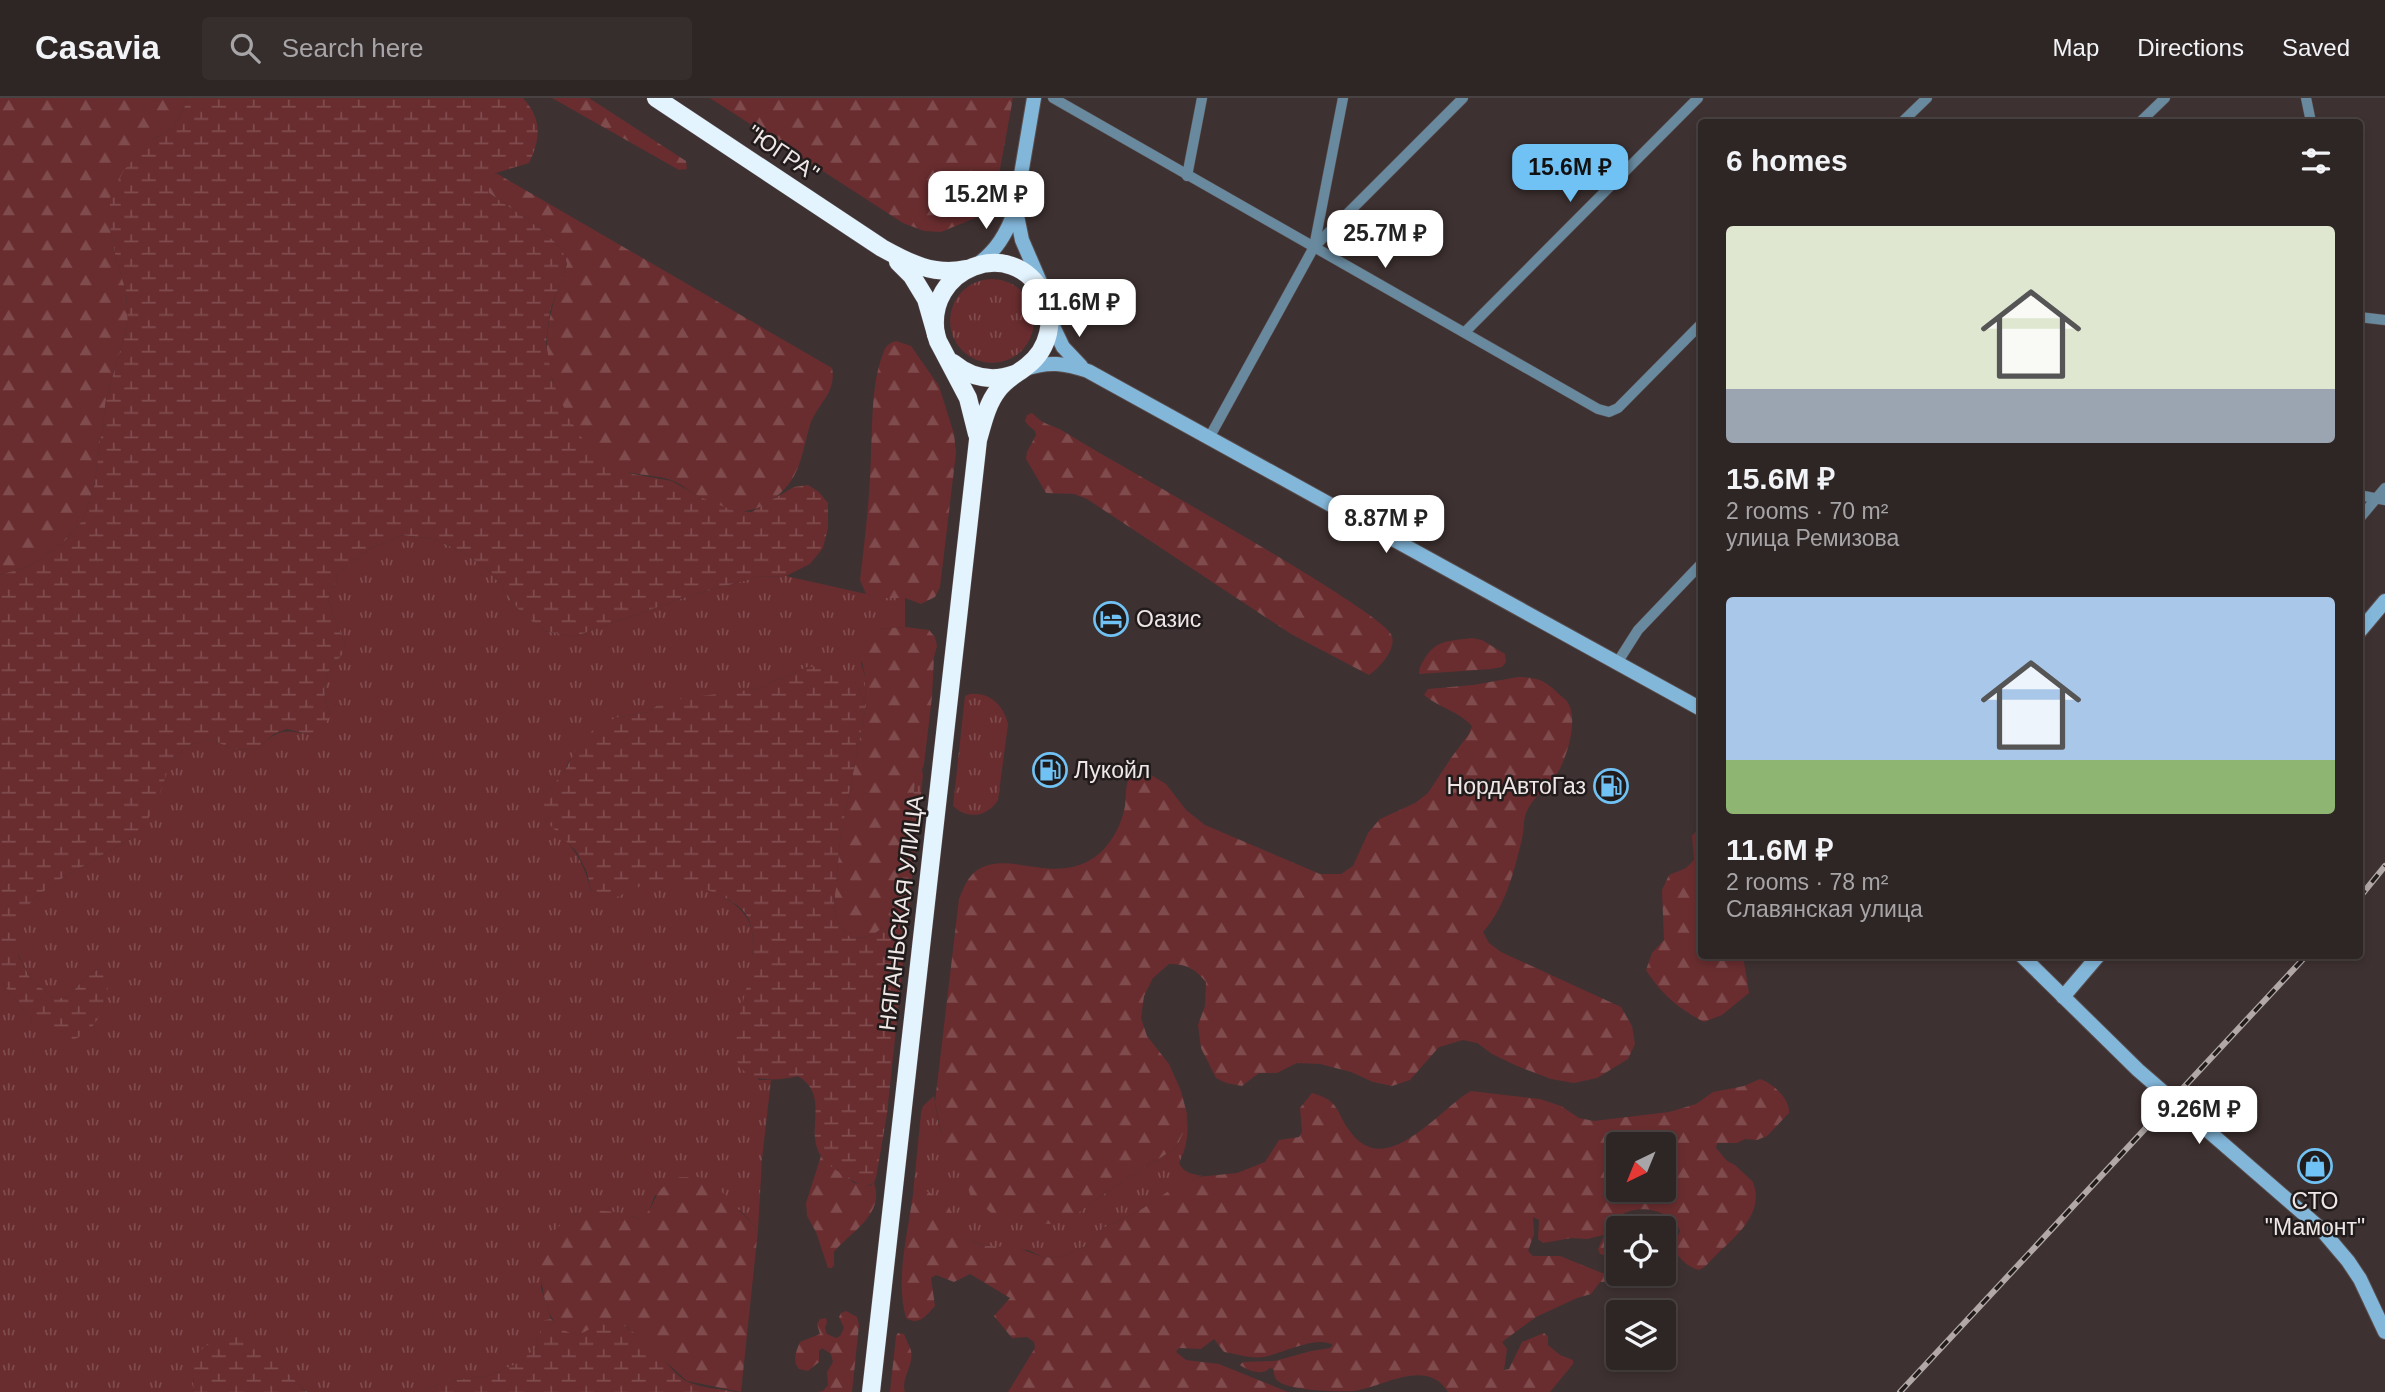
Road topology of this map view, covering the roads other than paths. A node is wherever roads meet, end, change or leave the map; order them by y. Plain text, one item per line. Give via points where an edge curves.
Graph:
1 (656, 98) edge
2 (1034, 98) edge
3 (1053, 98) edge
4 (1202, 98) edge
5 (1343, 98) edge
6 (1463, 98) edge
7 (1698, 98) edge
8 (1927, 98) edge
9 (2165, 98) edge
10 (2306, 98) edge
11 (1905, 119) edge
12 (2143, 119) edge
13 (2310, 119) edge
14 (1187, 176) junction
15 (1015, 210) junction
16 (1314, 247) junction
17 (882, 248) junction
18 (971, 268) junction
19 (1048, 310) junction
20 (2363, 317) edge
21 (2385, 320) edge
22 (1698, 327) edge
23 (1465, 332) junction
24 (936, 335) junction
25 (948, 358) junction
26 (1020, 371) junction
27 (1088, 371) junction
28 (1209, 438) junction
29 (978, 440) junction
30 (2385, 488) edge
31 (2363, 496) edge
32 (2381, 499) edge
33 (2363, 515) edge
34 (1698, 567) edge
35 (2385, 601) edge
36 (2363, 627) edge
37 (1617, 663) junction
38 (1698, 707) edge
39 (2025, 959) edge
40 (2095, 959) edge
41 (2063, 997) junction
42 (2385, 1332) edge
43 (871, 1392) edge

1 - 17 highway, "ЮГРА"
2 - 15 street
3 - 14 street
4 - 14 street
5 - 16 street
6 - 16 street
7 - 23 street
8 - 11 street
9 - 12 street
10 - 13 street
14 - 16 street
15 - 18 street via 998,245
15 - 19 street via 1021,240
16 - 23 street
16 - 28 street
17 - 18 highway via 929,270
17 - 24 highway via 920,287
18 - 19 highway via 996,264 1018,270 1035,283
18 - 24 highway via 952,280 940,296
19 - 26 highway via 1043,347
19 - 27 street via 1068,354
20 - 21 street
22 - 23 street via 1609,412
24 - 25 highway
25 - 26 highway via 981,377 1000,378
25 - 29 highway via 968,397
26 - 27 street via 1052,363
26 - 29 highway via 995,395
27 - 28 street
28 - 37 street
29 - 43 highway, НЯГАНЬСКАЯ УЛИЦА
30 - 32 street
31 - 32 street
32 - 33 street
34 - 37 street via 1638,630
35 - 36 street
37 - 38 street
39 - 41 street
40 - 41 street
41 - 42 street via 2319,1228 2360,1279

